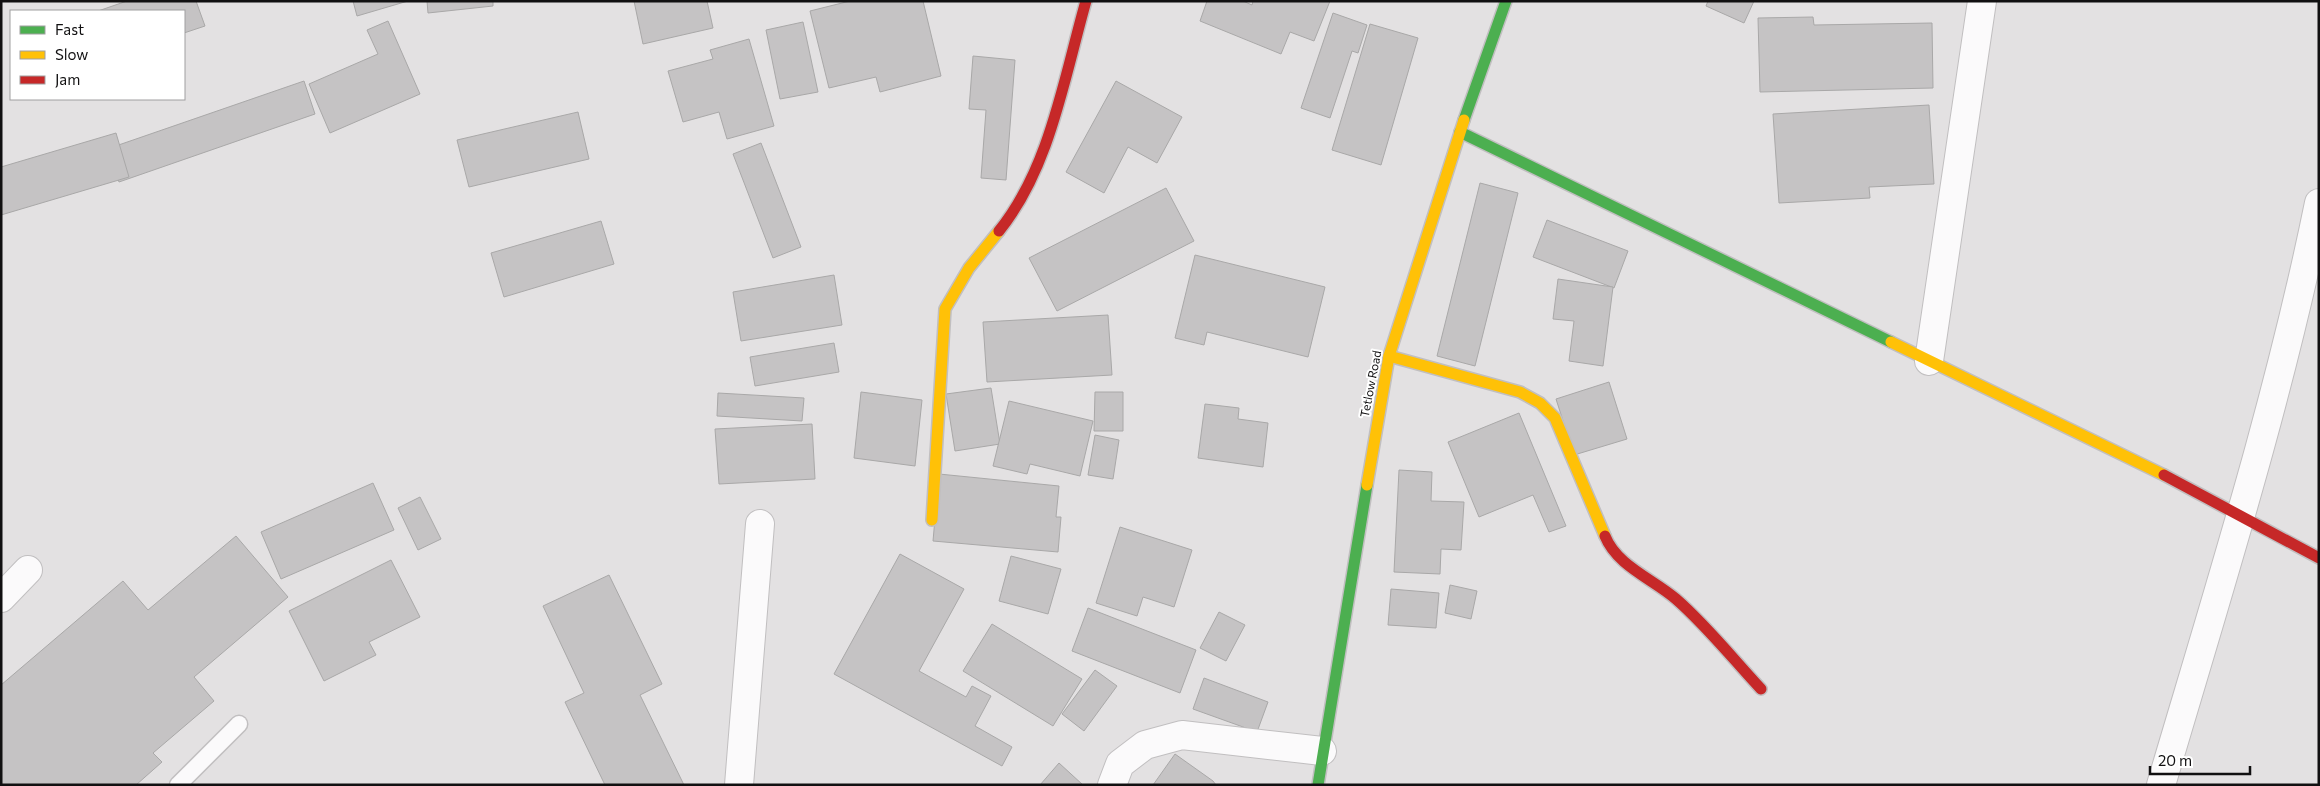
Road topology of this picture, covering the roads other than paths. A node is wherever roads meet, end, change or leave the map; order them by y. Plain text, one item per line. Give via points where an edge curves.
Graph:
1 (1086, 1) edge
2 (1506, 1) edge
3 (1982, 1) edge
4 (1460, 132) junction
5 (2319, 203) edge
6 (1389, 356) junction
7 (1929, 361) junction
8 (2240, 517) junction
9 (932, 520) dead end
10 (760, 524) dead end
11 (2319, 558) edge
12 (28, 570) dead end
13 (1, 598) edge
14 (1761, 689) dead end
15 (239, 724) dead end
16 (1322, 751) junction
17 (178, 785) edge
18 (739, 785) edge
19 (1112, 785) edge
20 (1318, 785) edge
21 (2161, 785) edge

1 - 9 street via 1040,161 1016,210 969,268 944,309
2 - 4 street, Tetlow Road
3 - 7 street
4 - 6 street, Tetlow Road
4 - 7 street
5 - 8 street via 2299,302
6 - 14 street via 1504,387 1540,403 1555,418 1608,544 1622,560 1676,599
6 - 16 street, Tetlow Road
7 - 8 street via 2162,474
8 - 11 street
8 - 21 street
10 - 18 street
12 - 13 street
15 - 17 lane
16 - 19 street via 1182,735 1145,745 1120,764
16 - 20 street, Tetlow Road

